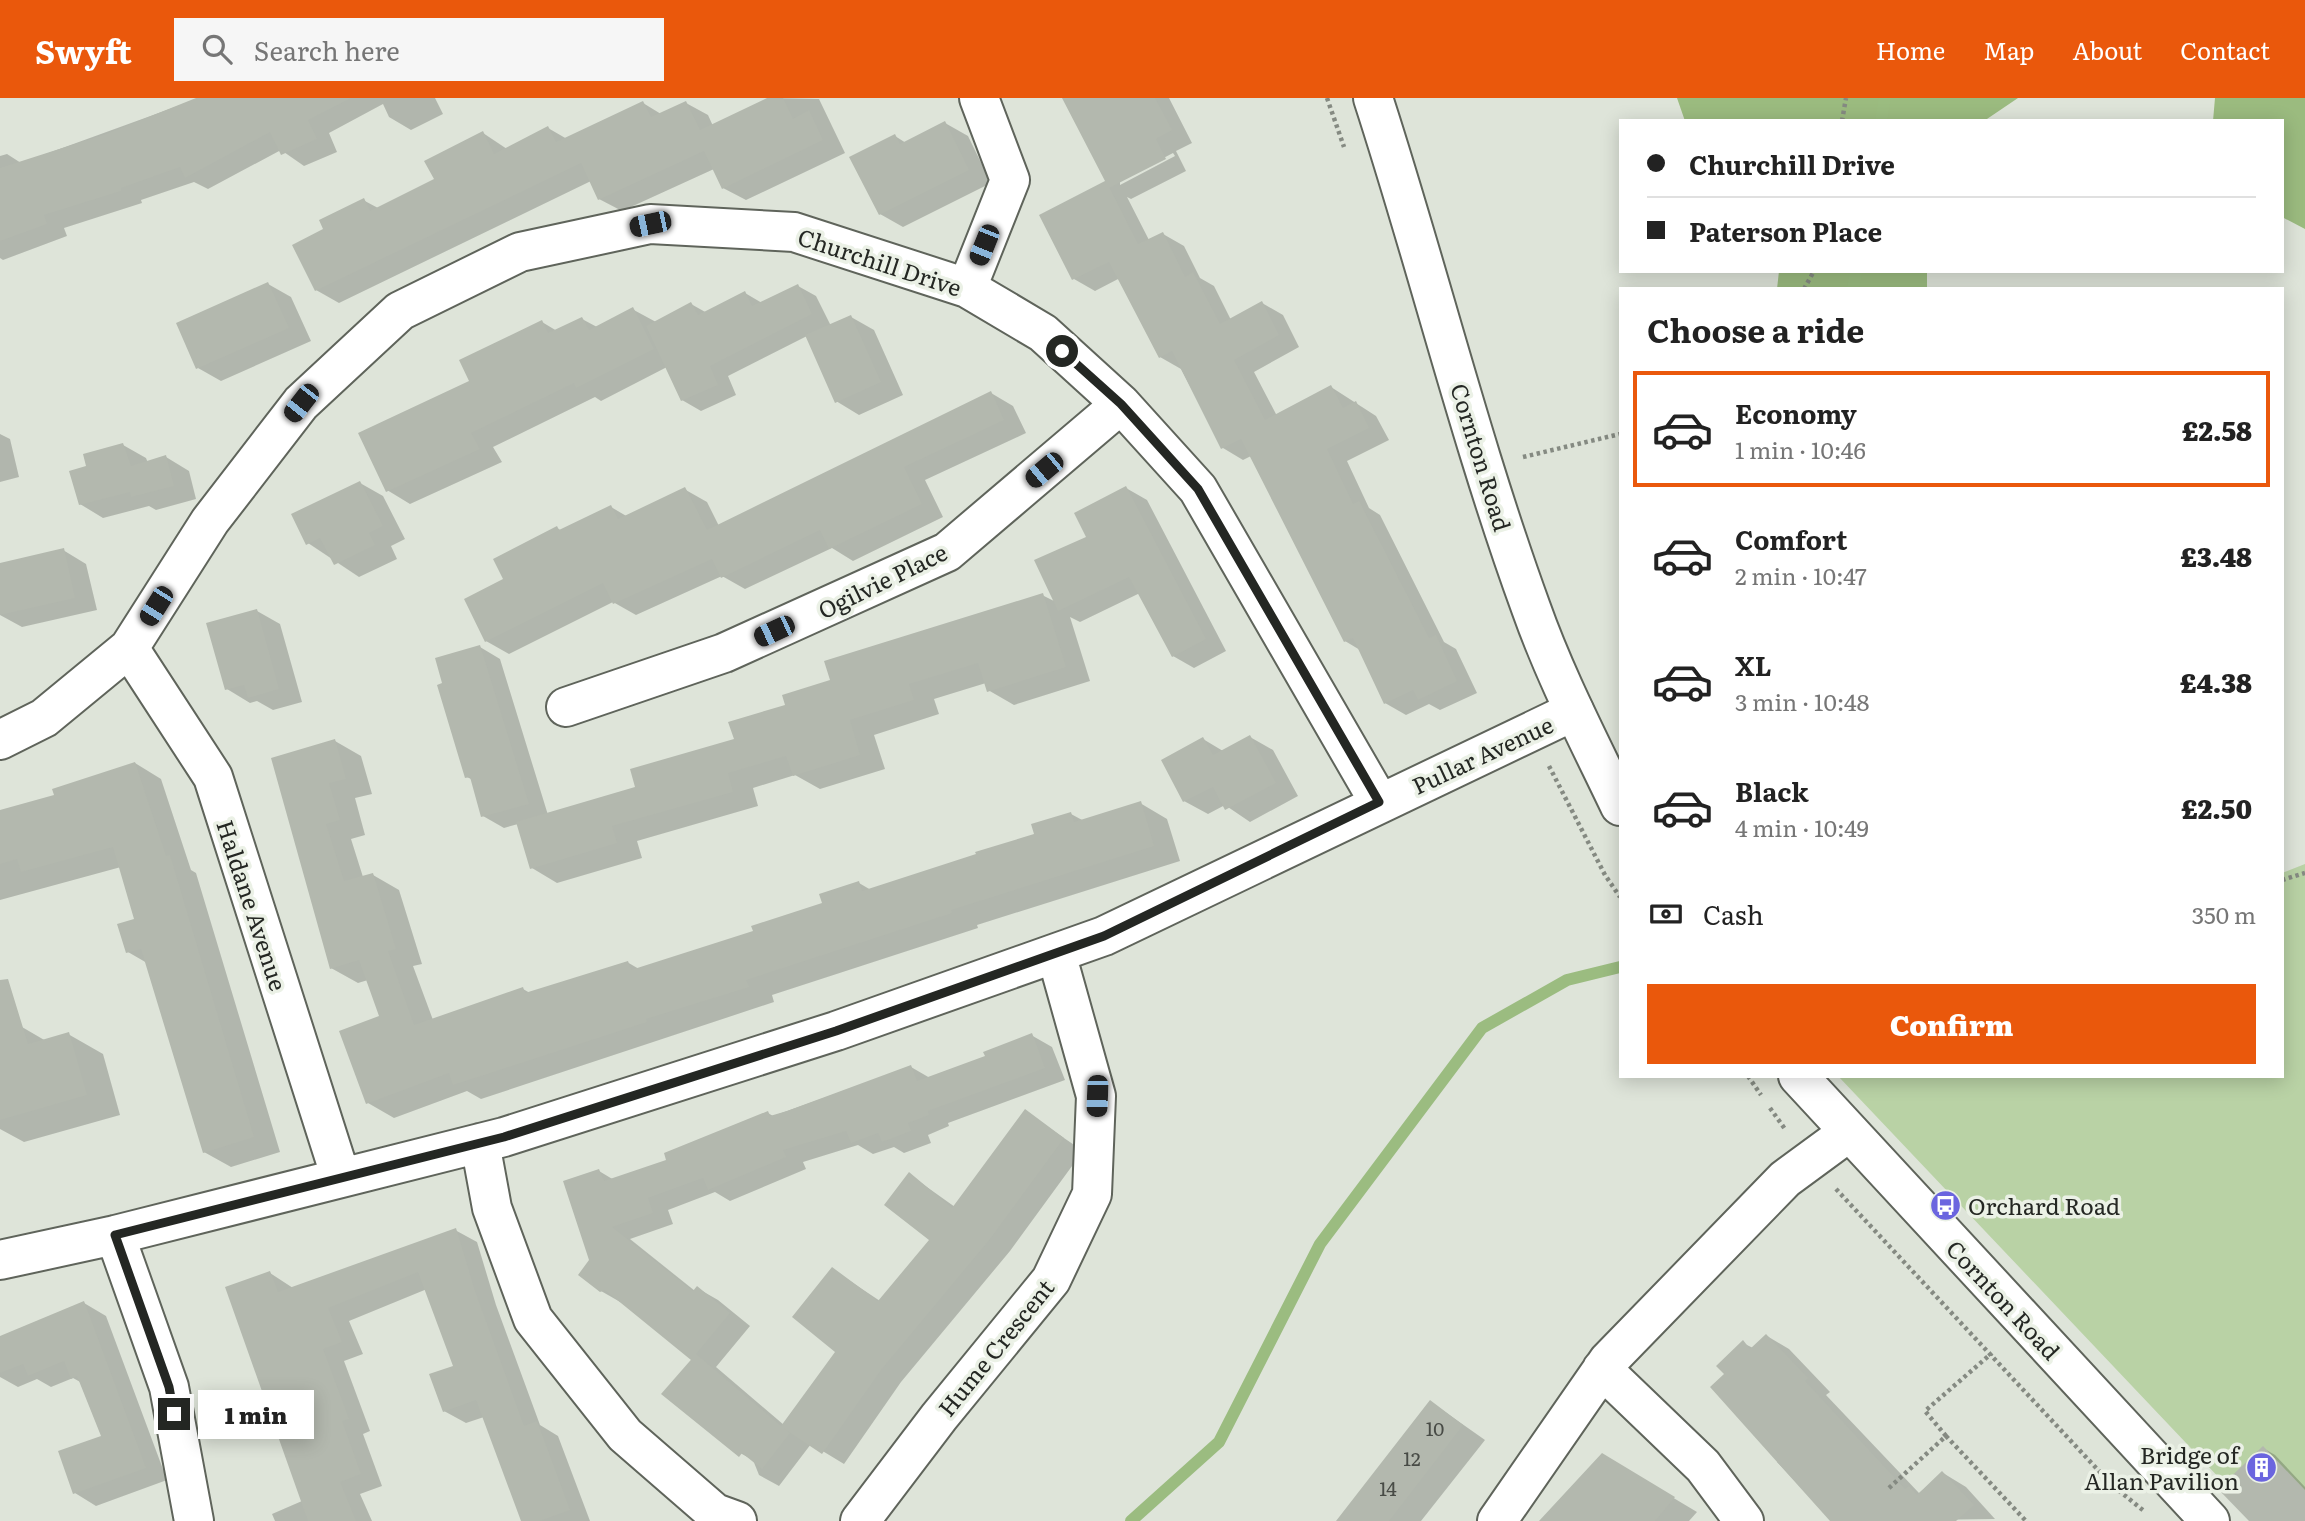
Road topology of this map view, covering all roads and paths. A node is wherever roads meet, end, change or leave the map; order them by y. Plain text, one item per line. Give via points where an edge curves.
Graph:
1 (979, 98) edge
2 (1373, 98) edge
3 (1846, 98) edge
4 (1842, 119) edge
5 (967, 288) junction
6 (1121, 404) junction
7 (1619, 434) edge
8 (1483, 466) junction
9 (129, 648) junction
10 (566, 707) dead end
11 (1574, 711) junction
12 (0, 740) edge
13 (1379, 802) junction
14 (1619, 804) edge
15 (2305, 873) edge
16 (2284, 879) edge
17 (1056, 953) junction
18 (1749, 1078) edge
19 (1800, 1078) edge
20 (1849, 1132) junction
21 (480, 1143) junction
22 (1808, 1162) junction
23 (341, 1178) junction
24 (115, 1235) junction
25 (0, 1260) edge
26 (2027, 1324) junction
27 (1991, 1354) junction
28 (1602, 1369) junction
29 (1946, 1436) junction
30 (1889, 1488) dead end
31 (2145, 1512) dead end
32 (194, 1521) edge
33 (737, 1521) edge
34 (860, 1521) edge
35 (1497, 1521) edge
36 (1744, 1521) edge
37 (2026, 1521) edge
38 (2210, 1521) edge

1 - 5 street via 1010,180
2 - 8 street, Cornton Road
3 - 4 path
5 - 6 street, Churchill Drive via 1042,333
5 - 9 street, Churchill Drive via 794,232 650,224 520,252 400,311 301,403 210,521
6 - 10 street, Ogilvie Place via 947,552 724,653
6 - 13 street, Churchill Drive via 1198,489
7 - 8 path
8 - 11 street, Cornton Road via 1531,610
9 - 12 street, Churchill Drive via 44,718
9 - 23 street, Haldane Avenue via 213,777
11 - 13 street, Pullar Avenue
11 - 14 street, Cornton Road
13 - 17 street, Pullar Avenue via 1104,936
15 - 16 path
17 - 21 street, Pullar Avenue via 836,1031
17 - 34 street, Hume Crescent via 1097,1096 1092,1194 1051,1280
18 - 22 path
19 - 20 street, Cornton Road
20 - 22 street
20 - 26 street, Cornton Road
21 - 23 street, Pullar Avenue
21 - 33 street via 492,1208 533,1319 625,1436 715,1513
22 - 27 path via 1867,1218
22 - 28 street via 1785,1179
23 - 24 street, Pullar Avenue
24 - 25 street, Pullar Avenue
24 - 32 street via 169,1387
26 - 27 path
26 - 38 street, Cornton Road
27 - 29 path via 1925,1410
27 - 31 path via 2112,1485
28 - 35 street
28 - 36 street via 1703,1466
29 - 30 path
29 - 37 path

